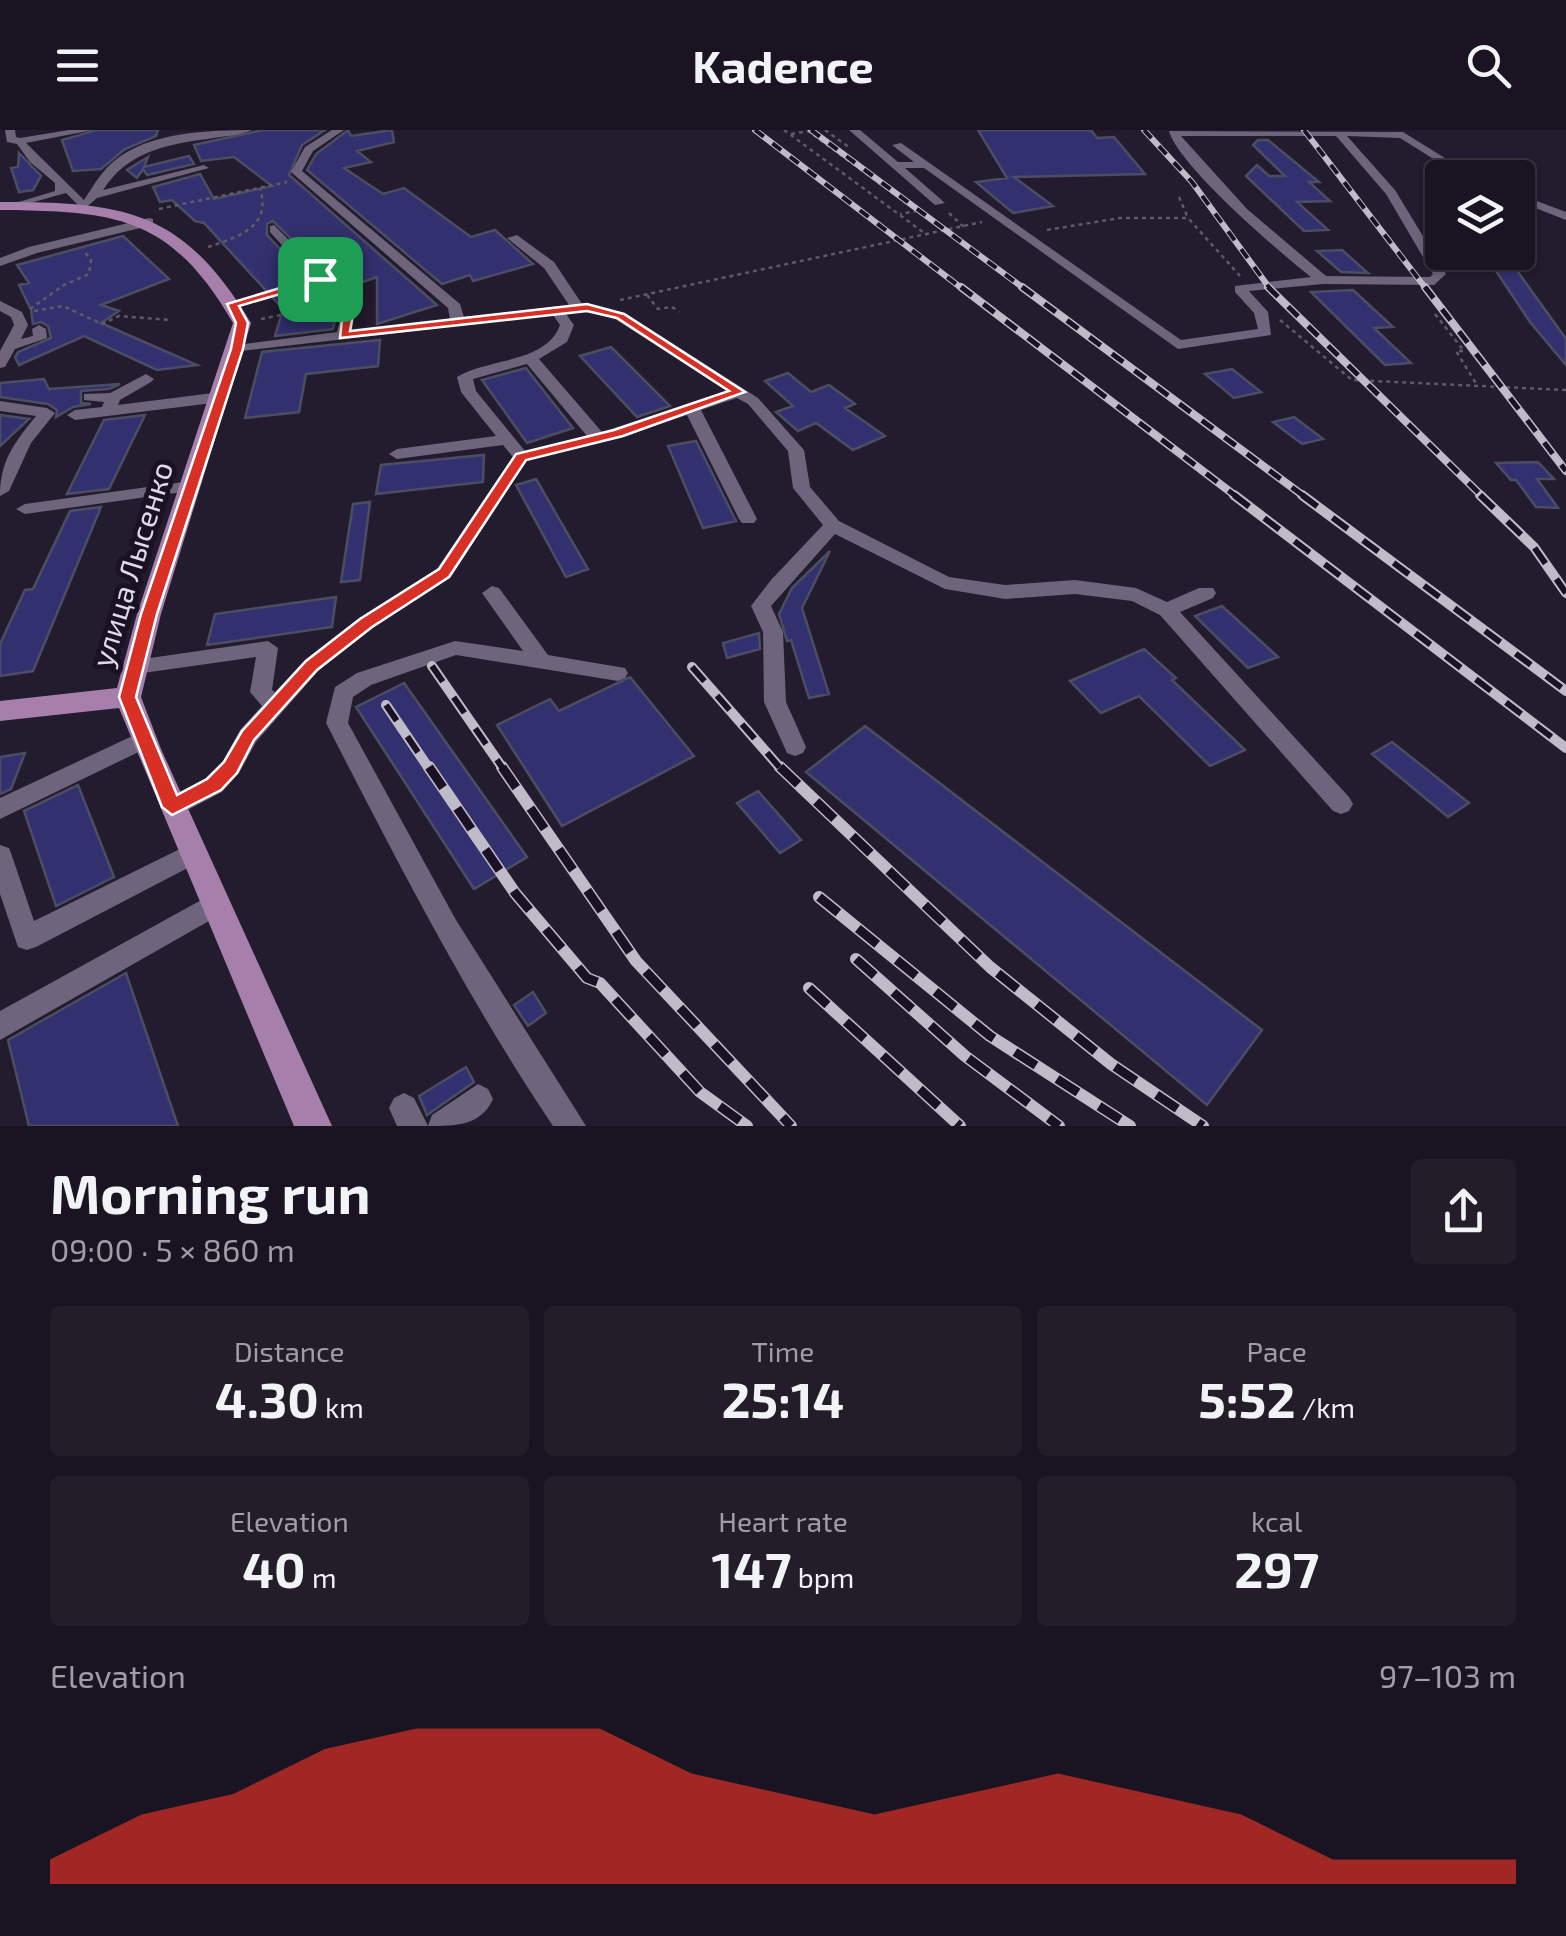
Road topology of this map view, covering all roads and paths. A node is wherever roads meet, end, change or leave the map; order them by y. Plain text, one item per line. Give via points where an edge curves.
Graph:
1 (88, 130) edge
2 (170, 130) edge
3 (247, 130) edge
4 (339, 130) edge
5 (784, 130) edge
6 (854, 130) edge
7 (1172, 132) edge
8 (1338, 132) edge
9 (50, 133) edge
10 (789, 134) junction
11 (10, 138) edge
12 (168, 143) junction
13 (896, 145) dead end
14 (1442, 160) edge
15 (899, 165) junction
16 (927, 166) junction
17 (204, 168) dead end
18 (301, 179) junction
19 (61, 182) junction
20 (260, 188) junction
21 (1178, 197) dead end
22 (84, 199) junction
23 (1535, 203) edge
24 (8, 206) edge
25 (942, 206) joint
26 (900, 214) junction
27 (1566, 216) edge
28 (1188, 218) junction
29 (140, 219) junction
30 (985, 222) dead end
31 (964, 227) junction
32 (274, 229) dead end
33 (1035, 232) dead end
34 (927, 236) junction
35 (513, 238) dead end
36 (75, 239) junction
37 (0, 246) edge
38 (189, 253) junction
39 (0, 262) edge
40 (320, 279) junction
41 (1323, 280) junction
42 (1250, 287) dead end
43 (647, 294) junction
44 (624, 299) dead end
45 (342, 302) junction
46 (232, 304) junction
47 (0, 305) edge
48 (578, 308) junction
49 (556, 310) junction
50 (679, 312) dead end
51 (1275, 314) dead end
52 (1435, 314) dead end
53 (172, 320) dead end
54 (458, 322) junction
55 (242, 323) junction
56 (39, 330) dead end
57 (344, 335) junction
58 (5, 349) edge
59 (237, 349) junction
60 (530, 358) junction
61 (146, 379) dead end
62 (1477, 386) junction
63 (1566, 390) edge
64 (739, 392) junction
65 (89, 397) dead end
66 (221, 397) junction
67 (110, 404) junction
68 (0, 406) edge
69 (692, 408) junction
70 (74, 414) dead end
71 (598, 438) junction
72 (508, 440) junction
73 (397, 454) dead end
74 (521, 457) junction
75 (190, 486) junction
76 (0, 490) edge
77 (25, 508) dead end
78 (748, 519) dead end
79 (833, 525) junction
80 (492, 593) dead end
81 (1206, 594) dead end
82 (1168, 610) junction
83 (542, 662) junction
84 (618, 673) dead end
85 (132, 681) junction
86 (275, 706) junction
87 (0, 712) edge
88 (143, 740) junction
89 (796, 747) dead end
90 (1341, 804) dead end
91 (172, 807) junction
92 (0, 809) edge
93 (194, 853) junction
94 (0, 856) edge
95 (214, 905) junction
96 (0, 1026) edge
97 (478, 1099) dead end
98 (312, 1126) edge
99 (443, 1126) edge
100 (571, 1126) edge

1 - 9 street
2 - 12 street
3 - 12 street
4 - 18 street via 302,157 296,172
5 - 10 path
6 - 15 street
7 - 8 street
7 - 41 street via 1262,235
8 - 14 street via 1403,136
8 - 41 street via 1391,192 1440,274 1418,284
9 - 11 street
10 - 26 path
10 - 26 path via 808,131 917,211
11 - 19 street
12 - 22 street via 120,161
13 - 16 street
15 - 16 street
15 - 25 street
16 - 41 street via 1178,345 1266,332 1262,312 1240,290
17 - 22 street
18 - 20 path
18 - 54 street via 455,307
19 - 22 street
19 - 24 street via 60,193
20 - 29 path
20 - 38 path via 266,206 247,235
21 - 28 path
22 - 24 main road
22 - 29 main road
23 - 27 street
25 - 31 path
26 - 34 path
28 - 33 path via 1120,218
28 - 42 path
29 - 36 street
29 - 38 main road
30 - 31 path
31 - 34 path
32 - 40 street
34 - 43 path
35 - 48 street via 550,264
36 - 37 street
36 - 39 street
36 - 53 path via 92,260 89,274 28,310 63,306 102,324 119,316
38 - 46 main road
40 - 45 street
40 - 46 path
43 - 44 path
43 - 50 path via 658,308
45 - 55 path
45 - 57 street via 349,310
46 - 55 main road
47 - 58 street via 20,320
48 - 49 street
48 - 64 street via 620,316
49 - 54 street
49 - 60 street via 567,324 562,339
51 - 62 path via 1352,380
52 - 62 path via 1464,351 1456,351
54 - 57 street
55 - 59 main road, улица Лысенко
56 - 58 street via 40,338
57 - 59 street
59 - 66 main road, улица Лысенко
60 - 71 street
60 - 72 street via 465,376 469,392
61 - 67 street
62 - 63 path
64 - 69 street
64 - 79 street via 772,418 796,450 802,488
65 - 67 street
66 - 67 street
66 - 75 main road, улица Лысенко
67 - 70 street
68 - 76 street via 47,413 23,442
69 - 71 street
69 - 78 street
71 - 74 street
72 - 73 street
72 - 74 street
74 - 86 street via 444,573 339,644
75 - 77 street
75 - 85 main road, улица Лысенко
79 - 82 street via 946,583 1005,592 1121,593
79 - 89 street via 761,606 774,632 775,702
80 - 83 street
81 - 82 street
82 - 90 street
83 - 84 street
83 - 100 street via 456,648 364,679 343,693 337,722 466,968
85 - 86 street via 268,648 261,692
85 - 87 main road
85 - 88 main road, улица Лысенко
86 - 91 street via 214,785
88 - 91 main road, улица Лысенко
88 - 92 street
91 - 93 main road, улица Лысенко
93 - 94 street via 27,938
93 - 95 main road, улица Лысенко
95 - 96 street
95 - 98 main road, улица Лысенко
97 - 99 street

